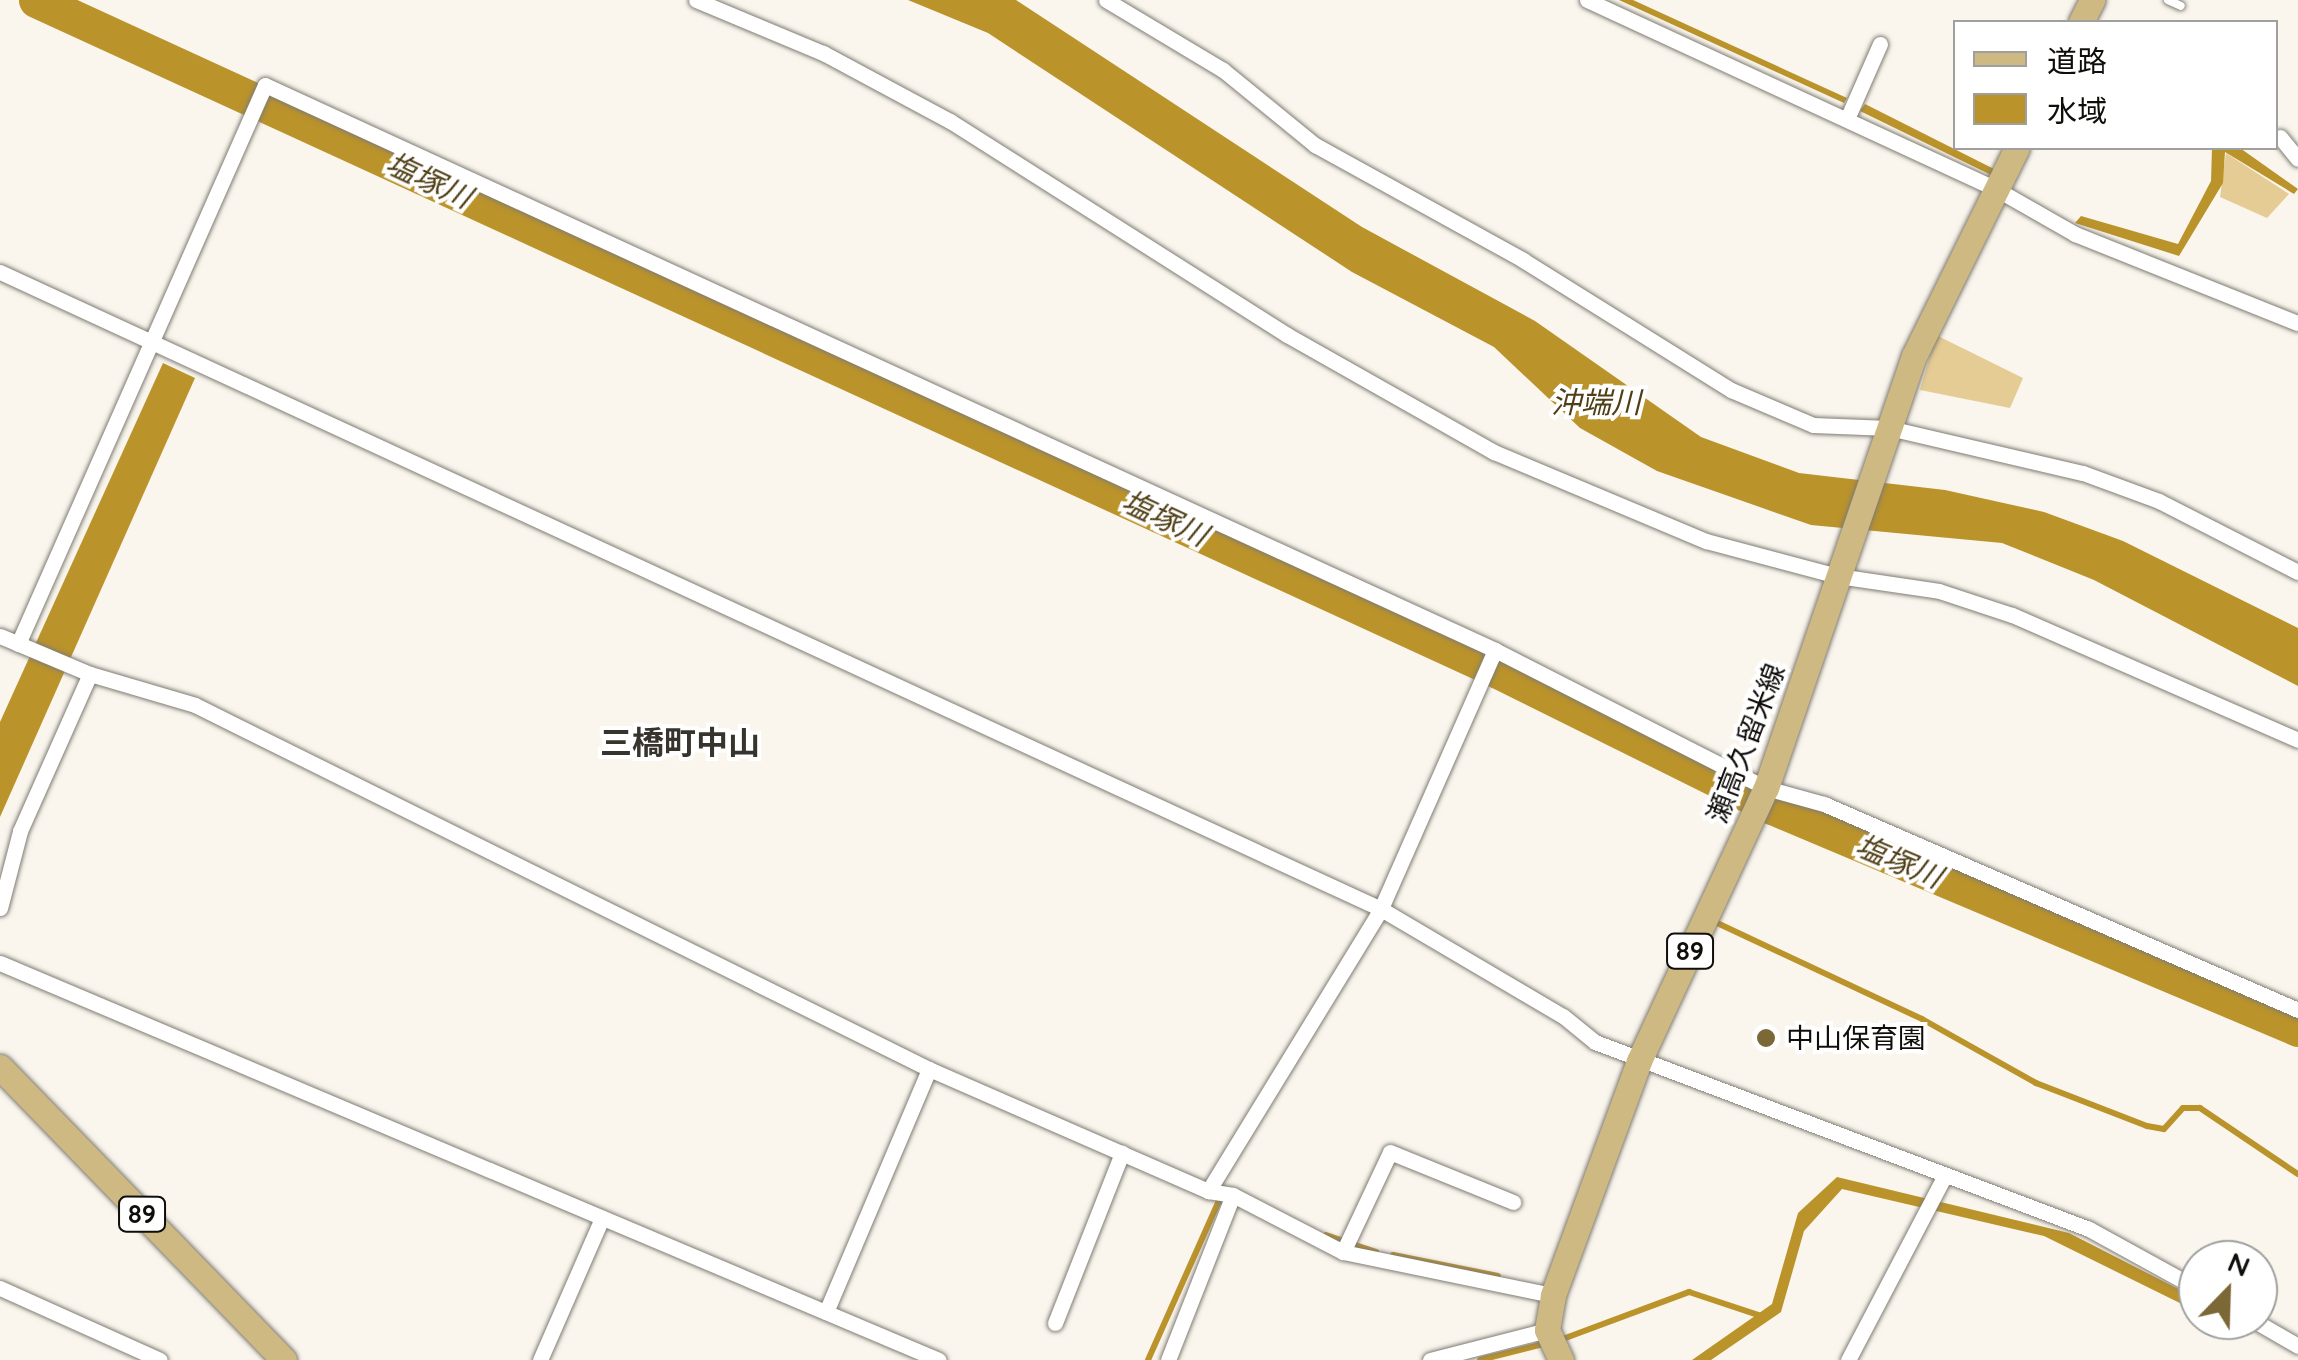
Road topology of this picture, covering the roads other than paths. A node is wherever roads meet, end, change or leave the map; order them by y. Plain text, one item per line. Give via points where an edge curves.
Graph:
1 (696, 0) edge
2 (1106, 0) edge
3 (1587, 0) edge
4 (2168, 0) edge
5 (2181, 6) dead end
6 (1880, 44) dead end
7 (1847, 119) junction
8 (2280, 137) dead end
9 (2016, 150) edge
10 (2298, 159) edge
11 (1996, 189) junction
12 (0, 272) edge
13 (2298, 323) edge
14 (152, 339) junction
15 (1887, 436) junction
16 (1841, 570) junction
17 (2298, 572) edge
18 (0, 636) edge
19 (25, 647) junction
20 (1495, 650) junction
21 (83, 671) junction
22 (2298, 740) edge
23 (1766, 788) junction
24 (0, 908) edge
25 (1380, 909) junction
26 (0, 963) edge
27 (2298, 1010) edge
28 (1638, 1061) junction
29 (0, 1067) edge
30 (929, 1069) junction
31 (1122, 1153) junction
32 (1944, 1176) junction
33 (1208, 1191) junction
34 (1233, 1195) junction
35 (1513, 1202) dead end
36 (602, 1218) junction
37 (1344, 1252) junction
38 (2178, 1277) edge
39 (0, 1288) edge
40 (1553, 1295) junction
41 (826, 1312) junction
42 (1055, 1323) dead end
43 (1554, 1344) edge
44 (160, 1360) edge
45 (284, 1360) edge
46 (540, 1360) edge
47 (939, 1360) edge
48 (1168, 1360) edge
49 (1430, 1360) edge
50 (1848, 1360) edge

1 - 16 street via 823,53 950,120 1287,336 1494,452 1706,540
2 - 15 street via 1223,70 1315,145 1524,260 1732,390 1813,425
3 - 7 street
4 - 5 lane
6 - 7 street
7 - 11 street
8 - 10 street
9 - 11 main road, 瀬高久留米線 / 89
11 - 13 street via 2075,234
11 - 15 main road, 瀬高久留米線 / 89 via 1942,290
12 - 14 street
14 - 19 street
14 - 20 street via 265,85
14 - 25 street
15 - 16 main road, 瀬高久留米線 / 89
15 - 17 street via 2098,479 2159,500
16 - 22 street via 2012,615
16 - 23 main road, 瀬高久留米線 / 89
18 - 19 street
19 - 21 street
20 - 23 street
20 - 25 street
21 - 24 street via 20,832
21 - 30 street via 196,704
23 - 27 street via 1824,804
23 - 28 main road, 瀬高久留米線 / 89
25 - 28 street via 1563,1016 1595,1042
25 - 33 street
26 - 36 street
28 - 32 street
28 - 40 main road, 瀬高久留米線 / 89
29 - 45 main road, 89
30 - 31 street
30 - 41 street
31 - 33 street
31 - 42 street
32 - 38 street via 2089,1229
32 - 50 street
33 - 34 street
34 - 37 street
34 - 48 street
35 - 37 street via 1390,1152
36 - 41 street
36 - 46 street
37 - 40 street
39 - 44 street
40 - 43 main road, 瀬高久留米線 / 89
41 - 47 street
43 - 49 street

